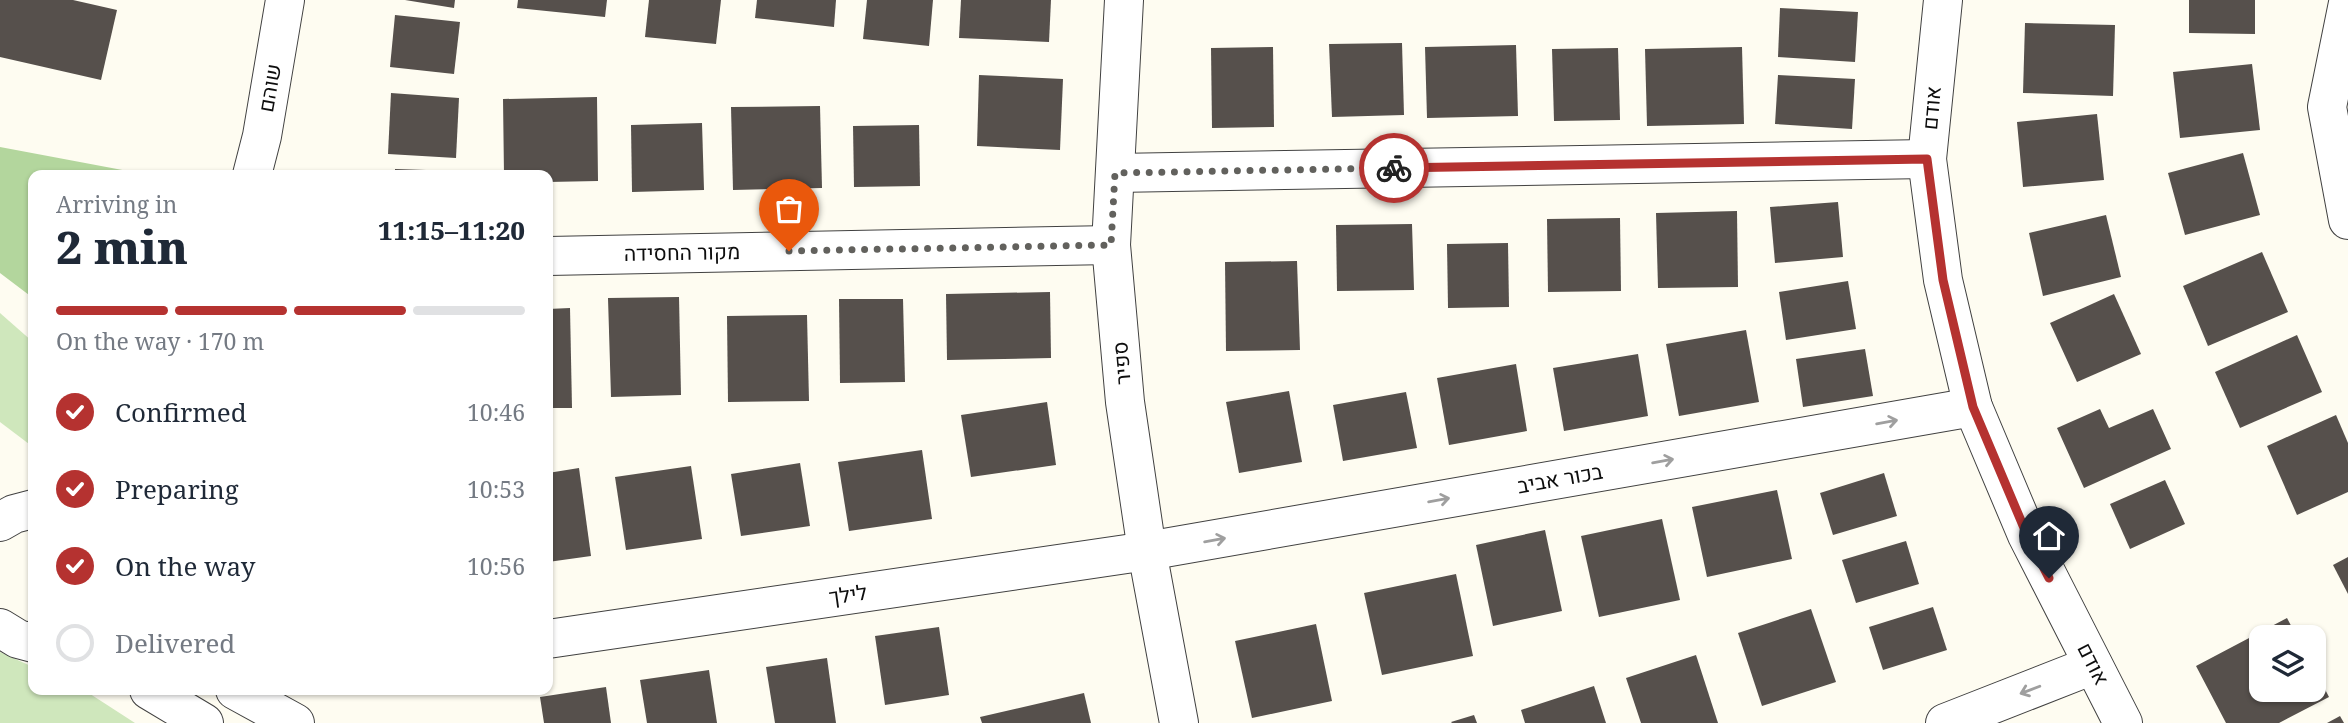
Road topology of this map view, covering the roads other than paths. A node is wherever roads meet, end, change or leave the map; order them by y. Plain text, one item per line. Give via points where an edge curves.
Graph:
1 (285, 0) edge
2 (1124, 0) edge
3 (1942, 0) edge
4 (2348, 3) edge
5 (1927, 159) junction
6 (253, 170) edge
7 (1115, 173) junction
8 (2348, 220) edge
9 (1111, 245) junction
10 (553, 256) edge
11 (1973, 407) junction
12 (28, 510) edge
13 (0, 522) edge
14 (1147, 551) junction
15 (0, 628) edge
16 (553, 638) edge
17 (28, 642) edge
18 (2093, 665) junction
19 (157, 695) edge
20 (245, 695) edge
21 (204, 723) edge
22 (295, 723) edge
23 (1179, 723) edge
24 (1945, 723) edge
25 (2123, 723) edge

1 - 6 street, שוהם
2 - 7 street, ספיר
3 - 5 street, אודם
4 - 8 street via 2327,107
5 - 7 street
5 - 11 street, אודם via 1943,280
7 - 9 street, ספיר
9 - 10 street, מקור החסידה
9 - 14 street, ספיר via 1125,402
14 -> 11 street, בכור אביב
11 - 18 street, אודם via 2027,535
12 - 13 street
14 - 16 street, לילך
14 - 23 street, ספיר
15 - 17 street
18 -> 24 street
18 - 25 street, אודם
19 - 21 street
20 - 22 street

